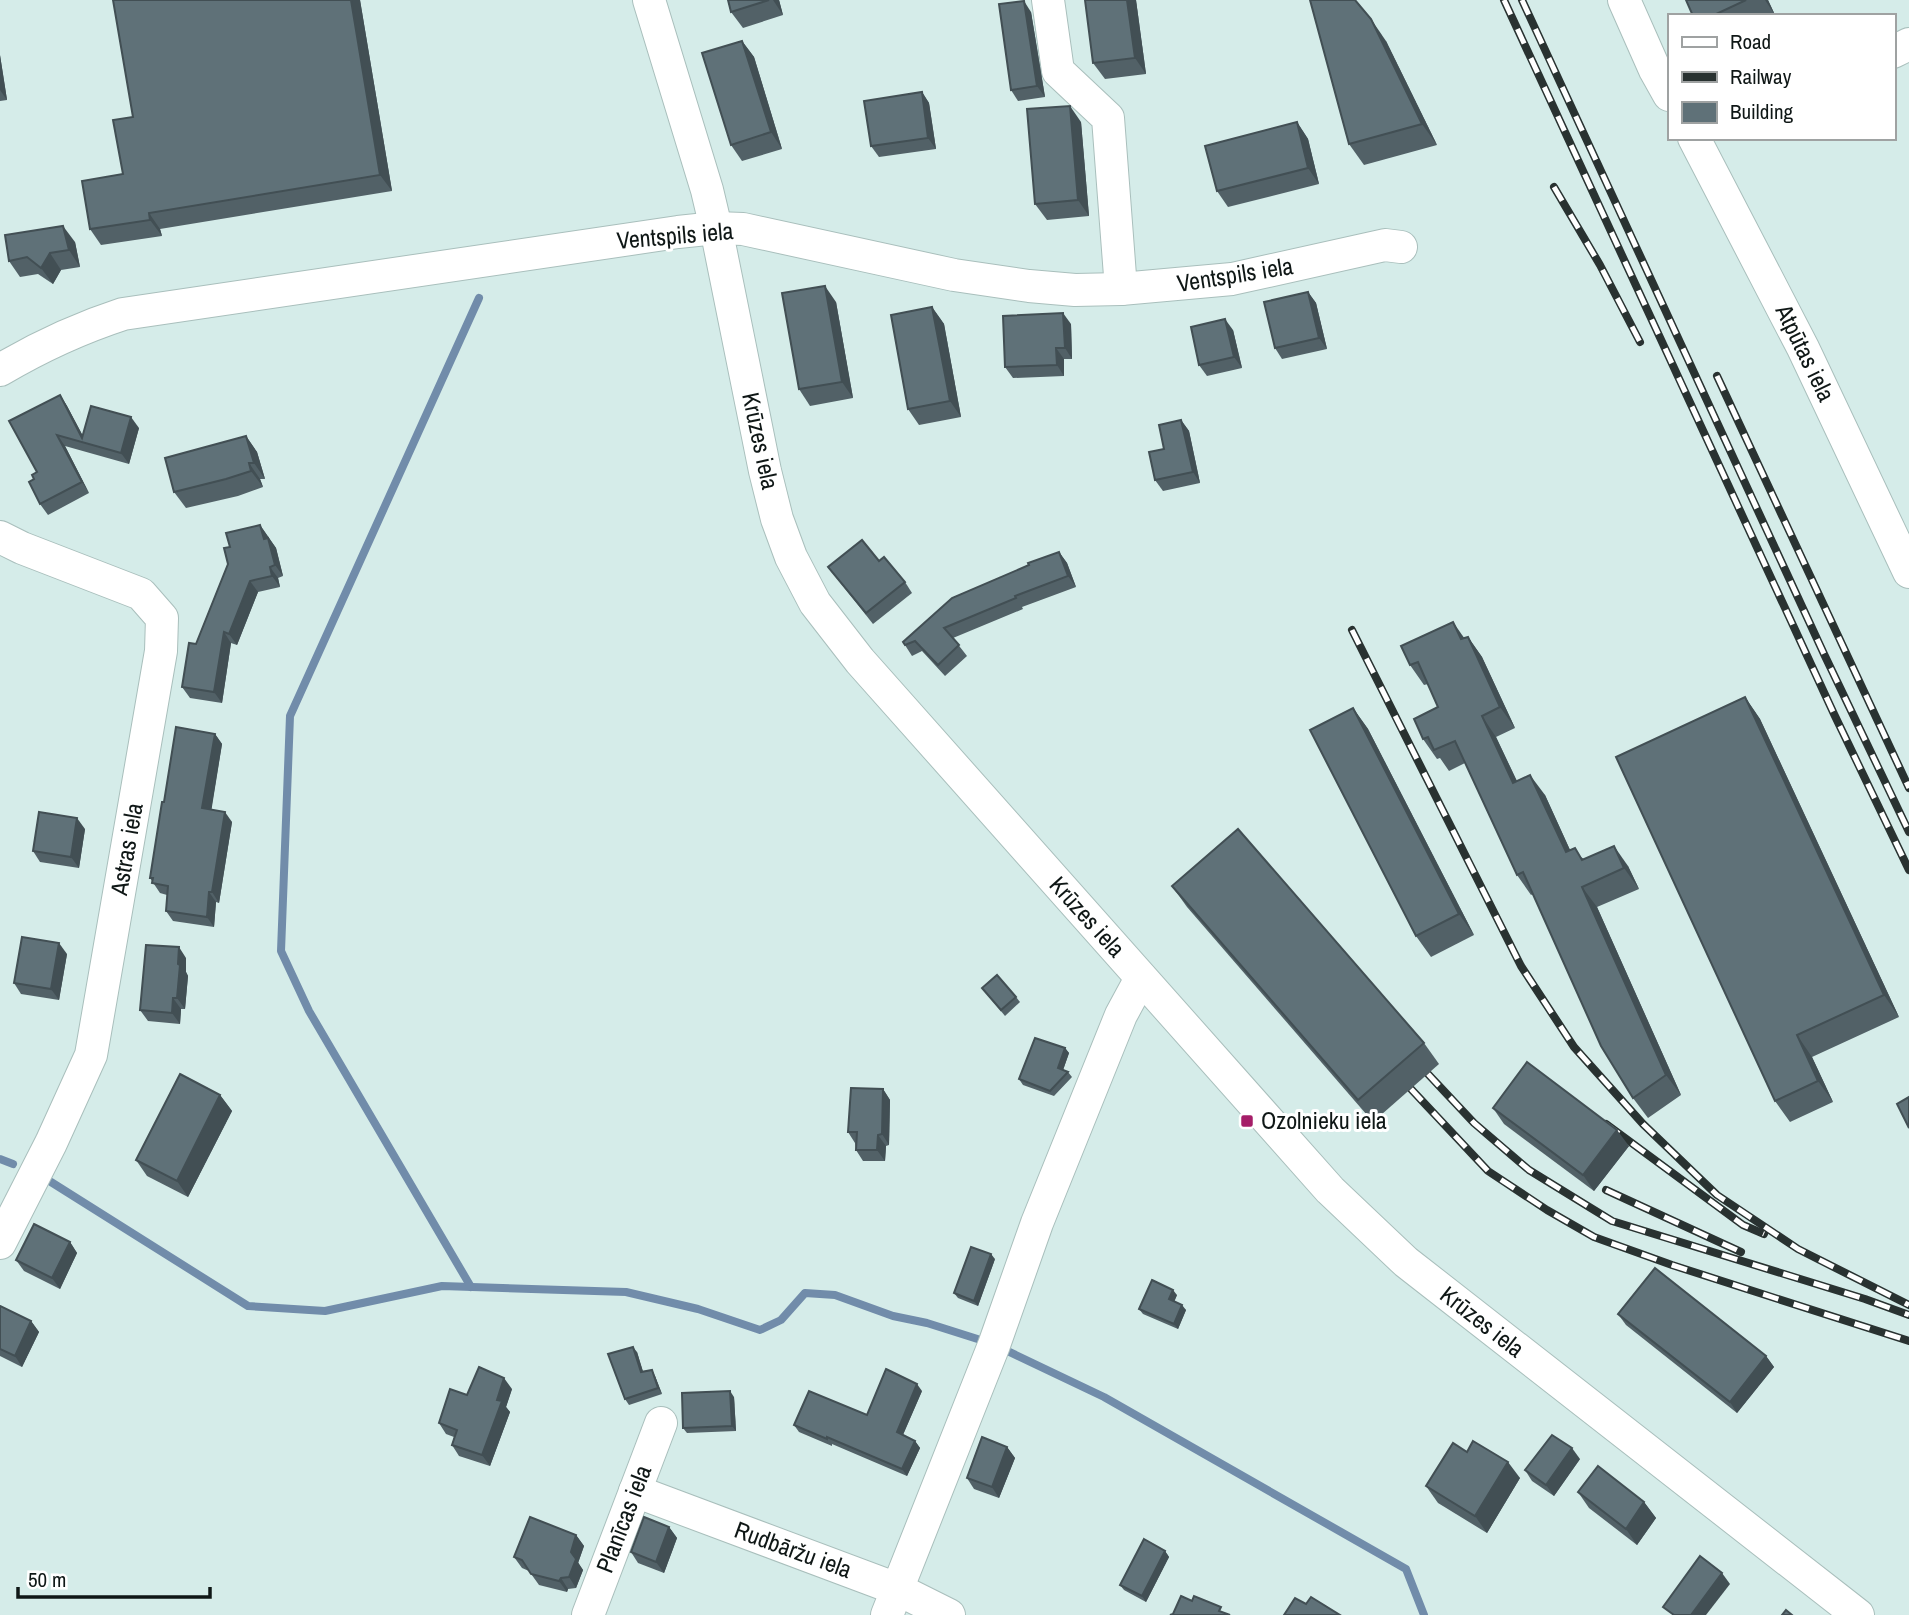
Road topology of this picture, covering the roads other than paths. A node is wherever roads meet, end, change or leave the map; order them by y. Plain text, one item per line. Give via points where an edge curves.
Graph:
1 (649, 0) edge
2 (1048, 0) edge
3 (1624, 0) edge
4 (1668, 93) edge
5 (1706, 142) edge
6 (716, 228) junction
7 (1401, 247) dead end
8 (1121, 289) junction
9 (0, 370) edge
10 (0, 537) edge
11 (1909, 572) edge
12 (1141, 978) junction
13 (0, 1243) edge
14 (661, 1423) dead end
15 (635, 1491) junction
16 (892, 1602) edge
17 (588, 1615) edge
18 (949, 1615) edge
19 (1858, 1615) edge

1 - 6 street, Krūzes iela
2 - 8 street via 1058,71 1108,118
3 - 4 street
5 - 11 street, Atpūtas iela
6 - 8 street, Ventspils iela via 754,231 992,281 1074,290
6 - 9 street, Ventspils iela via 123,314 89,325
6 - 12 street, Krūzes iela via 777,519 815,603 860,661
7 - 8 street, Ventspils iela via 1385,245 1232,279
10 - 13 street, Astras iela via 141,594 162,618 161,651 91,1055
12 - 16 street via 1121,1015 1037,1223
12 - 19 street, Krūzes iela via 1330,1190 1406,1262
14 - 15 street, Planīcas iela
15 - 16 street, Rudbāržu iela
15 - 17 street, Planīcas iela
16 - 18 street, Rudbāržu iela

